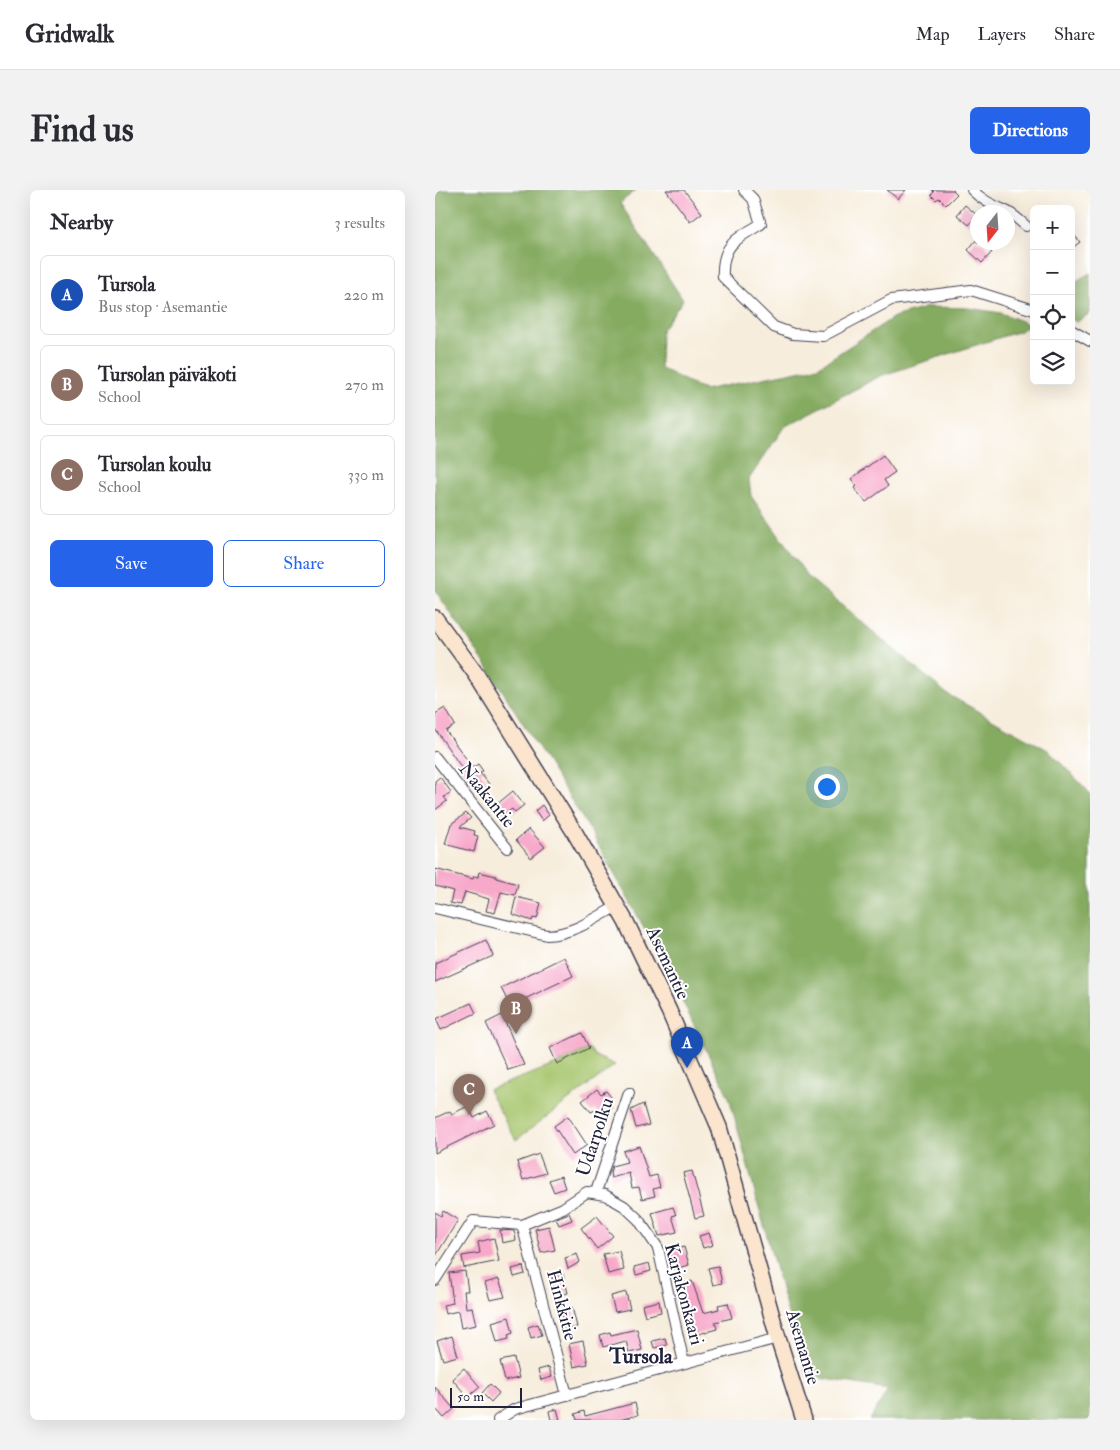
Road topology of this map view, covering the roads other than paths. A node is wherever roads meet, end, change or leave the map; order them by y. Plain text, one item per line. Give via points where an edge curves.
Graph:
1 (744, 190) edge
2 (972, 190) edge
3 (1026, 226) dead end
4 (1030, 309) edge
5 (1075, 332) edge
6 (1090, 341) edge
7 (435, 618) edge
8 (437, 763) edge
9 (507, 848) dead end
10 (617, 906) junction
11 (435, 908) edge
12 (629, 1093) dead end
13 (595, 1192) junction
14 (522, 1225) junction
15 (435, 1280) edge
16 (778, 1338) junction
17 (684, 1363) junction
18 (567, 1395) junction
19 (498, 1420) edge
20 (804, 1420) edge

1 - 4 street via 753,199 761,224 732,240 723,266 723,277 774,327 793,334 823,336 891,300 971,290
2 - 3 street via 982,200 1008,211
5 - 6 street
7 - 10 main road, Asemantie via 492,699
8 - 9 street, Naakantie
10 - 11 street via 559,935 547,935
10 - 16 main road, Asemantie via 669,1011 719,1126
12 - 13 street, Udarpolku
13 - 14 street via 587,1192 563,1208
13 - 17 street, Karjakonkaari via 624,1206 638,1219 657,1248
14 - 15 street via 473,1221
14 - 18 street, Hinkkitie
16 - 17 street
16 - 20 main road, Asemantie
17 - 18 street
18 - 19 street via 515,1409

